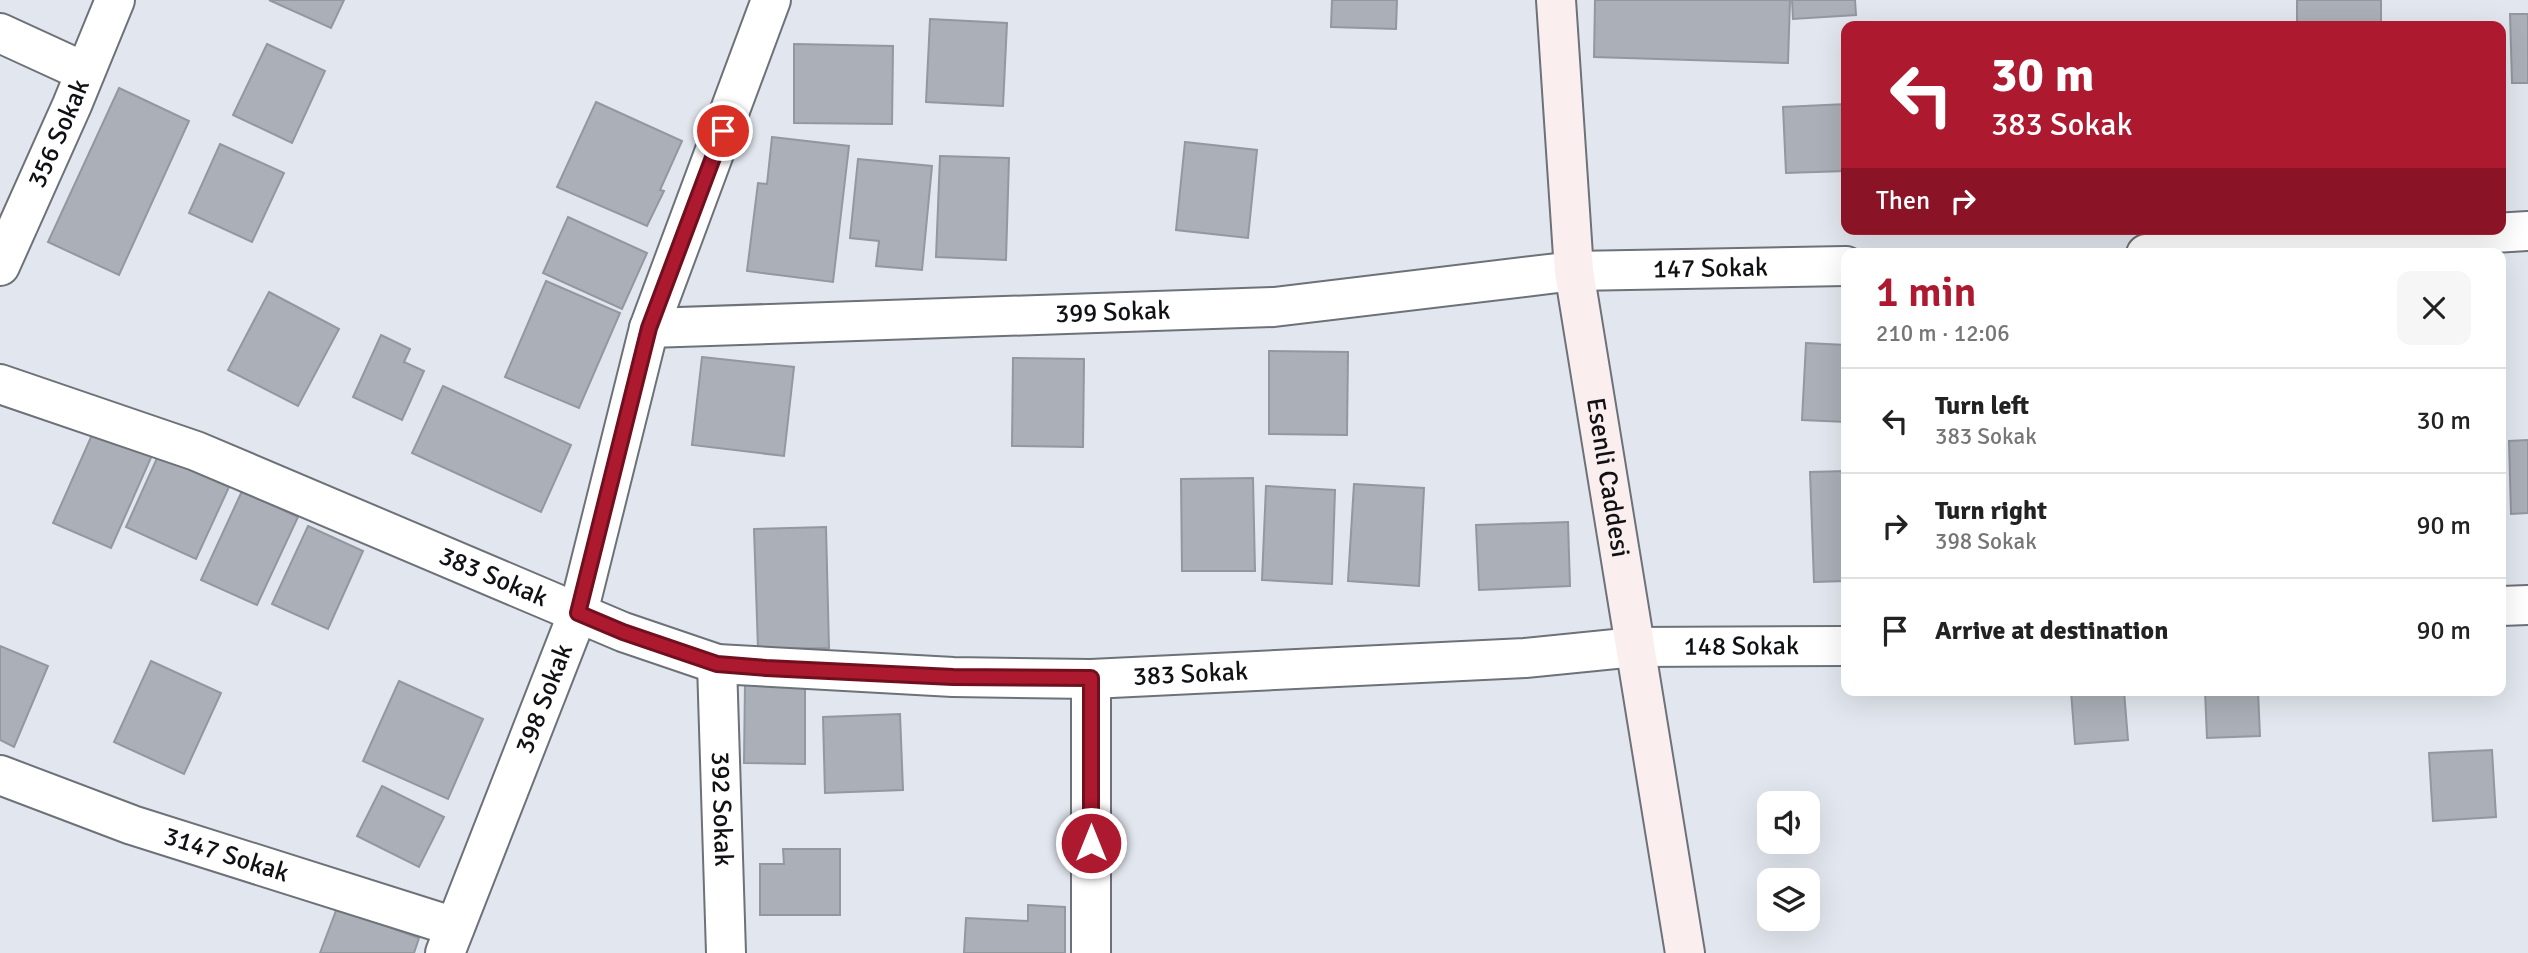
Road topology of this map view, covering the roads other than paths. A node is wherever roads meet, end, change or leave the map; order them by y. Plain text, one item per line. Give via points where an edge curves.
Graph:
1 (115, 0) edge
2 (771, 0) edge
3 (1556, 0) edge
4 (0, 33) edge
5 (85, 72) junction
6 (2528, 231) edge
7 (2506, 232) edge
8 (2462, 235) edge
9 (2246, 248) edge
10 (0, 266) edge
11 (1841, 266) edge
12 (1574, 271) junction
13 (649, 328) junction
14 (0, 384) edge
15 (2528, 605) edge
16 (2506, 606) edge
17 (578, 613) junction
18 (1841, 646) edge
19 (1635, 647) junction
20 (717, 664) junction
21 (1091, 678) junction
22 (0, 775) edge
23 (450, 940) edge
24 (726, 953) edge
25 (1091, 953) edge
26 (1685, 953) edge

1 - 5 street, 356 Sokak
2 - 13 street, 398 Sokak
3 - 12 street, Esenli Caddesi
4 - 5 street
5 - 10 street, 356 Sokak
6 - 7 street
8 - 9 street
11 - 12 street, 147 Sokak
12 - 13 street, 399 Sokak via 1275,307
12 - 19 street, Esenli Caddesi
13 - 17 street, 398 Sokak
14 - 17 street, 383 Sokak via 196,451
15 - 16 street
17 - 20 street, 383 Sokak
17 - 23 street, 398 Sokak
18 - 19 street, 148 Sokak
19 - 21 street, 383 Sokak via 1525,658
19 - 26 street, Esenli Caddesi
20 - 21 street, 383 Sokak via 953,677
20 - 24 street, 392 Sokak
21 - 25 street
22 - 23 street, 3147 Sokak

